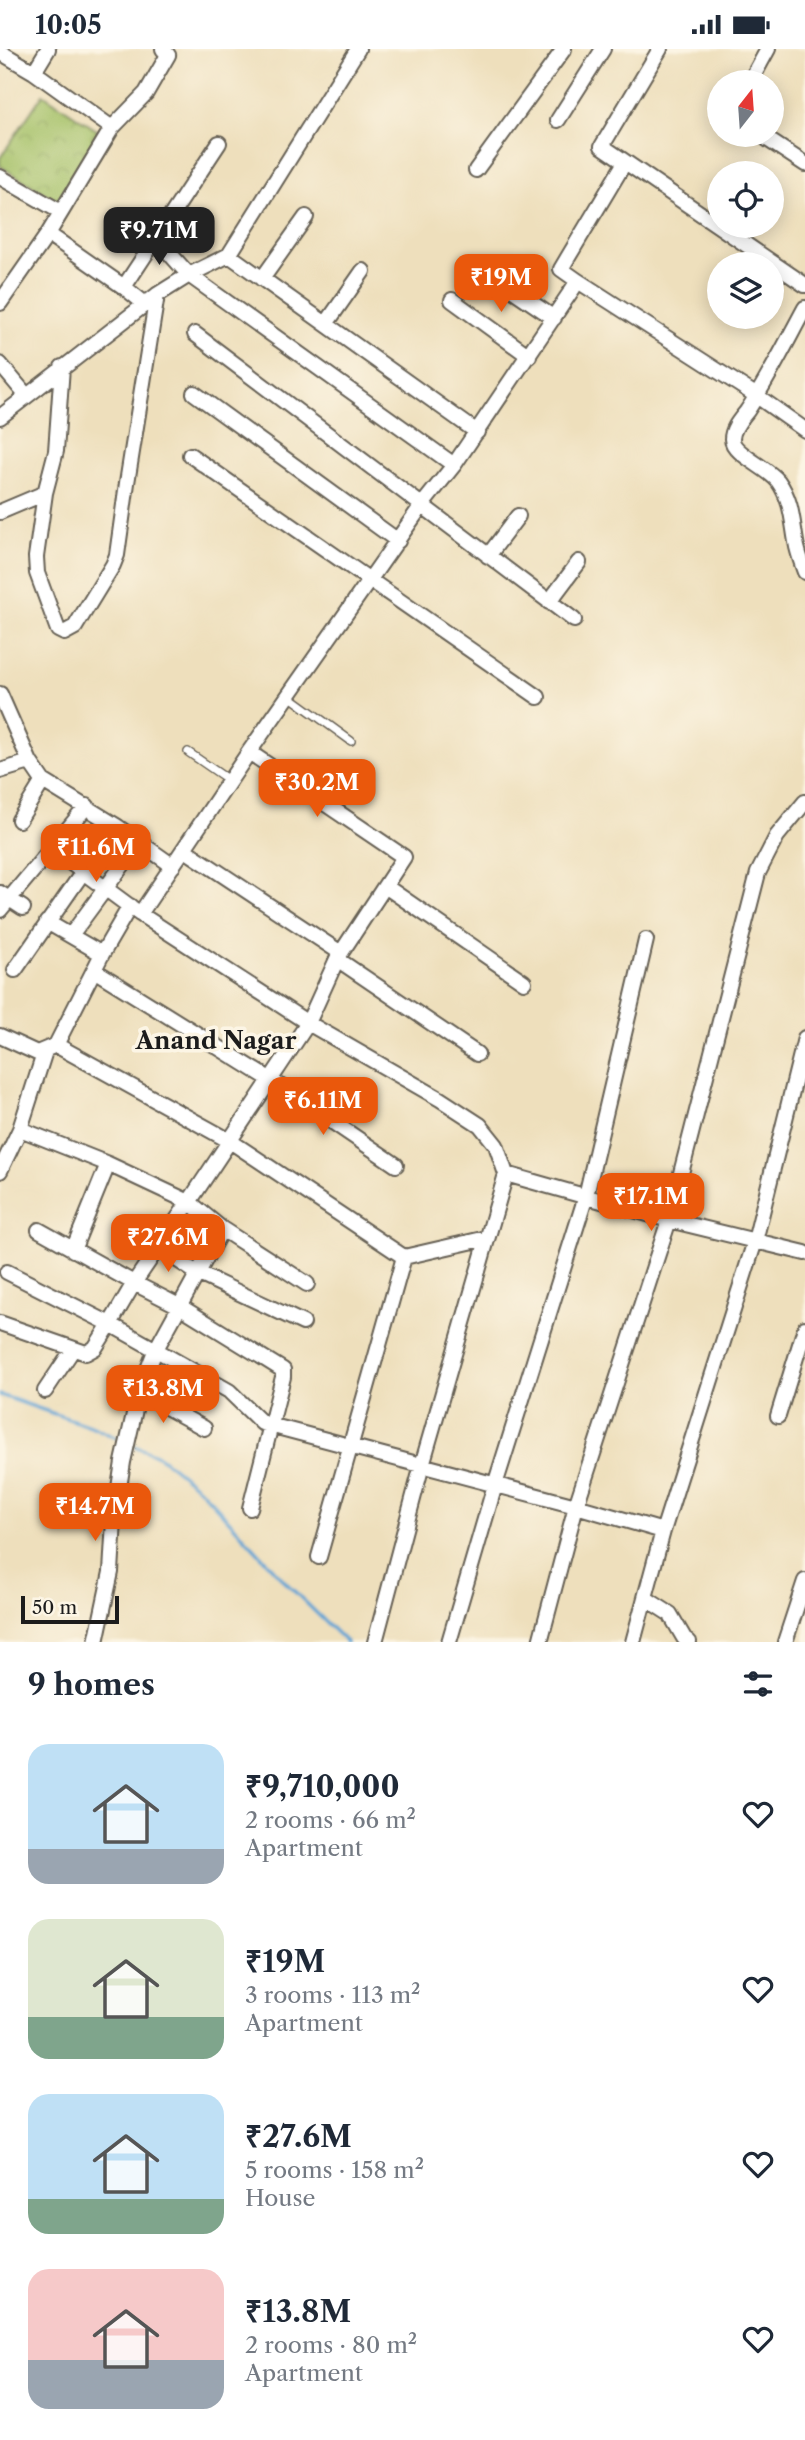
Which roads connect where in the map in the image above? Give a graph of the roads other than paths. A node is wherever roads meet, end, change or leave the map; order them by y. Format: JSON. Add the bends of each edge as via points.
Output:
{"nodes":[{"id":1,"x":48,"y":49,"type":"edge"},
{"id":2,"x":358,"y":49,"type":"edge"},
{"id":3,"x":564,"y":49,"type":"edge"},
{"id":4,"x":603,"y":49,"type":"edge"},
{"id":5,"x":660,"y":49,"type":"edge"},
{"id":6,"x":768,"y":49,"type":"edge"},
{"id":7,"x":168,"y":51,"type":"edge"},
{"id":8,"x":0,"y":52,"type":"edge"},
{"id":9,"x":757,"y":70,"type":"edge"},
{"id":10,"x":34,"y":72,"type":"junction"},
{"id":11,"x":558,"y":120,"type":"dead end"},
{"id":12,"x":112,"y":128,"type":"junction"},
{"id":13,"x":219,"y":143,"type":"dead end"},
{"id":14,"x":781,"y":147,"type":"edge"},
{"id":15,"x":804,"y":161,"type":"edge"},
{"id":16,"x":625,"y":162,"type":"junction"},
{"id":17,"x":477,"y":170,"type":"dead end"},
{"id":18,"x":0,"y":177,"type":"edge"},
{"id":19,"x":61,"y":212,"type":"junction"},
{"id":20,"x":306,"y":217,"type":"dead end"},
{"id":21,"x":48,"y":234,"type":"junction"},
{"id":22,"x":155,"y":237,"type":"junction"},
{"id":23,"x":229,"y":255,"type":"junction"},
{"id":24,"x":363,"y":271,"type":"dead end"},
{"id":25,"x":189,"y":275,"type":"junction"},
{"id":26,"x":262,"y":279,"type":"junction"},
{"id":27,"x":578,"y":281,"type":"junction"},
{"id":28,"x":805,"y":285,"type":"edge"},
{"id":29,"x":508,"y":286,"type":"dead end"},
{"id":30,"x":124,"y":287,"type":"junction"},
{"id":31,"x":157,"y":295,"type":"junction"},
{"id":32,"x":452,"y":300,"type":"dead end"},
{"id":33,"x":0,"y":303,"type":"edge"},
{"id":34,"x":145,"y":304,"type":"junction"},
{"id":35,"x":805,"y":309,"type":"edge"},
{"id":36,"x":554,"y":319,"type":"junction"},
{"id":37,"x":326,"y":324,"type":"junction"},
{"id":38,"x":195,"y":334,"type":"dead end"},
{"id":39,"x":529,"y":356,"type":"junction"},
{"id":40,"x":0,"y":364,"type":"edge"},
{"id":41,"x":62,"y":367,"type":"junction"},
{"id":42,"x":194,"y":393,"type":"dead end"},
{"id":43,"x":26,"y":395,"type":"junction"},
{"id":44,"x":757,"y":396,"type":"junction"},
{"id":45,"x":0,"y":417,"type":"edge"},
{"id":46,"x":805,"y":430,"type":"edge"},
{"id":47,"x":477,"y":432,"type":"junction"},
{"id":48,"x":190,"y":455,"type":"dead end"},
{"id":49,"x":453,"y":465,"type":"junction"},
{"id":50,"x":45,"y":493,"type":"junction"},
{"id":51,"x":422,"y":505,"type":"junction"},
{"id":52,"x":0,"y":512,"type":"edge"},
{"id":53,"x":518,"y":516,"type":"dead end"},
{"id":54,"x":398,"y":541,"type":"junction"},
{"id":55,"x":488,"y":556,"type":"junction"},
{"id":56,"x":579,"y":562,"type":"dead end"},
{"id":57,"x":805,"y":572,"type":"edge"},
{"id":58,"x":371,"y":579,"type":"junction"},
{"id":59,"x":549,"y":602,"type":"junction"},
{"id":60,"x":574,"y":620,"type":"dead end"},
{"id":61,"x":0,"y":694,"type":"edge"},
{"id":62,"x":289,"y":696,"type":"junction"},
{"id":63,"x":538,"y":697,"type":"dead end"},
{"id":64,"x":351,"y":741,"type":"dead end"},
{"id":65,"x":188,"y":752,"type":"dead end"},
{"id":66,"x":249,"y":752,"type":"junction"},
{"id":67,"x":30,"y":762,"type":"junction"},
{"id":68,"x":0,"y":771,"type":"edge"},
{"id":69,"x":43,"y":781,"type":"junction"},
{"id":70,"x":230,"y":781,"type":"junction"},
{"id":71,"x":805,"y":802,"type":"edge"},
{"id":72,"x":87,"y":806,"type":"junction"},
{"id":73,"x":19,"y":820,"type":"dead end"},
{"id":74,"x":118,"y":827,"type":"junction"},
{"id":75,"x":139,"y":842,"type":"junction"},
{"id":76,"x":52,"y":849,"type":"junction"},
{"id":77,"x":185,"y":850,"type":"junction"},
{"id":78,"x":173,"y":866,"type":"junction"},
{"id":79,"x":83,"y":872,"type":"junction"},
{"id":80,"x":385,"y":886,"type":"junction"},
{"id":81,"x":105,"y":888,"type":"junction"},
{"id":82,"x":5,"y":895,"type":"edge"},
{"id":83,"x":23,"y":908,"type":"dead end"},
{"id":84,"x":0,"y":910,"type":"edge"},
{"id":85,"x":135,"y":910,"type":"junction"},
{"id":86,"x":47,"y":922,"type":"junction"},
{"id":87,"x":71,"y":935,"type":"junction"},
{"id":88,"x":646,"y":940,"type":"dead end"},
{"id":89,"x":102,"y":954,"type":"junction"},
{"id":90,"x":339,"y":956,"type":"junction"},
{"id":91,"x":15,"y":970,"type":"dead end"},
{"id":92,"x":94,"y":970,"type":"junction"},
{"id":93,"x":524,"y":982,"type":"dead end"},
{"id":94,"x":307,"y":1023,"type":"junction"},
{"id":95,"x":0,"y":1036,"type":"edge"},
{"id":96,"x":805,"y":1038,"type":"edge"},
{"id":97,"x":50,"y":1048,"type":"junction"},
{"id":98,"x":477,"y":1054,"type":"dead end"},
{"id":99,"x":271,"y":1080,"type":"junction"},
{"id":100,"x":20,"y":1129,"type":"junction"},
{"id":101,"x":230,"y":1141,"type":"junction"},
{"id":102,"x":108,"y":1164,"type":"junction"},
{"id":103,"x":396,"y":1165,"type":"dead end"},
{"id":104,"x":0,"y":1171,"type":"edge"},
{"id":105,"x":506,"y":1174,"type":"junction"},
{"id":106,"x":586,"y":1196,"type":"junction"},
{"id":107,"x":189,"y":1202,"type":"junction"},
{"id":108,"x":670,"y":1220,"type":"junction"},
{"id":109,"x":222,"y":1229,"type":"junction"},
{"id":110,"x":38,"y":1230,"type":"dead end"},
{"id":111,"x":487,"y":1238,"type":"junction"},
{"id":112,"x":755,"y":1241,"type":"junction"},
{"id":113,"x":158,"y":1247,"type":"junction"},
{"id":114,"x":73,"y":1250,"type":"junction"},
{"id":115,"x":805,"y":1253,"type":"edge"},
{"id":116,"x":404,"y":1257,"type":"junction"},
{"id":117,"x":7,"y":1272,"type":"dead end"},
{"id":118,"x":197,"y":1273,"type":"junction"},
{"id":119,"x":134,"y":1283,"type":"junction"},
{"id":120,"x":307,"y":1284,"type":"dead end"},
{"id":121,"x":181,"y":1307,"type":"junction"},
{"id":122,"x":303,"y":1322,"type":"dead end"},
{"id":123,"x":0,"y":1323,"type":"edge"},
{"id":124,"x":110,"y":1324,"type":"junction"},
{"id":125,"x":805,"y":1328,"type":"edge"},
{"id":126,"x":73,"y":1349,"type":"junction"},
{"id":127,"x":155,"y":1351,"type":"junction"},
{"id":128,"x":46,"y":1391,"type":"dead end"},
{"id":129,"x":139,"y":1392,"type":"junction"},
{"id":130,"x":778,"y":1416,"type":"dead end"},
{"id":131,"x":270,"y":1426,"type":"junction"},
{"id":132,"x":204,"y":1427,"type":"dead end"},
{"id":133,"x":349,"y":1446,"type":"junction"},
{"id":134,"x":422,"y":1465,"type":"junction"},
{"id":135,"x":495,"y":1485,"type":"junction"},
{"id":136,"x":576,"y":1506,"type":"junction"},
{"id":137,"x":250,"y":1508,"type":"dead end"},
{"id":138,"x":663,"y":1531,"type":"junction"},
{"id":139,"x":318,"y":1557,"type":"dead end"},
{"id":140,"x":804,"y":1588,"type":"edge"},
{"id":141,"x":645,"y":1598,"type":"junction"},
{"id":142,"x":96,"y":1642,"type":"edge"},
{"id":143,"x":375,"y":1642,"type":"edge"},
{"id":144,"x":449,"y":1642,"type":"edge"},
{"id":145,"x":540,"y":1642,"type":"edge"},
{"id":146,"x":633,"y":1642,"type":"edge"},
{"id":147,"x":689,"y":1642,"type":"edge"},
{"id":148,"x":785,"y":1642,"type":"edge"}],
"edges":[{"from":1,"to":10,"type":"street"},
{"from":2,"to":23,"type":"street"},
{"from":3,"to":17,"type":"street"},
{"from":4,"to":11,"type":"street"},
{"from":5,"to":16,"type":"street","via":[[603,146]]},
{"from":6,"to":9,"type":"street"},
{"from":7,"to":12,"type":"street","via":[[146,93]]},
{"from":8,"to":10,"type":"street"},
{"from":10,"to":12,"type":"street"},
{"from":12,"to":19,"type":"street"},
{"from":13,"to":22,"type":"street"},
{"from":14,"to":15,"type":"street"},
{"from":16,"to":27,"type":"street","via":[[561,269]]},
{"from":16,"to":28,"type":"street"},
{"from":18,"to":19,"type":"street"},
{"from":19,"to":21,"type":"street"},
{"from":20,"to":26,"type":"street"},
{"from":21,"to":30,"type":"street"},
{"from":21,"to":33,"type":"street"},
{"from":22,"to":25,"type":"street"},
{"from":22,"to":30,"type":"street"},
{"from":23,"to":25,"type":"street"},
{"from":23,"to":26,"type":"street"},
{"from":24,"to":37,"type":"street"},
{"from":25,"to":31,"type":"street"},
{"from":25,"to":49,"type":"street"},
{"from":26,"to":37,"type":"street"},
{"from":27,"to":36,"type":"street"},
{"from":27,"to":44,"type":"street"},
{"from":29,"to":36,"type":"street"},
{"from":30,"to":34,"type":"street"},
{"from":31,"to":34,"type":"street"},
{"from":31,"to":50,"type":"street","via":[[117,555],[68,632],[58,630],[37,573]]},
{"from":32,"to":39,"type":"street"},
{"from":34,"to":41,"type":"street"},
{"from":35,"to":44,"type":"street"},
{"from":36,"to":39,"type":"street"},
{"from":37,"to":47,"type":"street"},
{"from":38,"to":51,"type":"street"},
{"from":39,"to":47,"type":"street"},
{"from":40,"to":43,"type":"street"},
{"from":41,"to":43,"type":"street"},
{"from":41,"to":50,"type":"street","via":[[56,451]]},
{"from":42,"to":54,"type":"street"},
{"from":43,"to":45,"type":"street"},
{"from":44,"to":46,"type":"street"},
{"from":44,"to":57,"type":"street","via":[[733,431],[733,444],[768,470],[786,495]]},
{"from":47,"to":49,"type":"street"},
{"from":48,"to":58,"type":"street"},
{"from":49,"to":51,"type":"street"},
{"from":50,"to":52,"type":"street"},
{"from":51,"to":54,"type":"street"},
{"from":51,"to":55,"type":"street"},
{"from":53,"to":55,"type":"street"},
{"from":54,"to":58,"type":"street"},
{"from":55,"to":59,"type":"street"},
{"from":56,"to":59,"type":"street"},
{"from":58,"to":62,"type":"street"},
{"from":58,"to":63,"type":"street"},
{"from":59,"to":60,"type":"street"},
{"from":61,"to":67,"type":"street"},
{"from":62,"to":64,"type":"lane"},
{"from":62,"to":66,"type":"street"},
{"from":65,"to":70,"type":"lane"},
{"from":66,"to":70,"type":"street"},
{"from":66,"to":80,"type":"street","via":[[404,857]]},
{"from":67,"to":68,"type":"street"},
{"from":67,"to":69,"type":"street"},
{"from":69,"to":72,"type":"street"},
{"from":69,"to":73,"type":"street"},
{"from":70,"to":77,"type":"street"},
{"from":71,"to":108,"type":"street","via":[[777,836],[758,873]]},
{"from":72,"to":74,"type":"street"},
{"from":72,"to":76,"type":"street"},
{"from":74,"to":75,"type":"street"},
{"from":74,"to":79,"type":"street"},
{"from":75,"to":78,"type":"street"},
{"from":75,"to":81,"type":"street"},
{"from":76,"to":79,"type":"street"},
{"from":76,"to":82,"type":"street"},
{"from":77,"to":78,"type":"street"},
{"from":77,"to":90,"type":"street"},
{"from":78,"to":85,"type":"street"},
{"from":79,"to":81,"type":"street"},
{"from":79,"to":86,"type":"street"},
{"from":80,"to":90,"type":"street"},
{"from":80,"to":93,"type":"street"},
{"from":81,"to":85,"type":"street"},
{"from":81,"to":87,"type":"street"},
{"from":82,"to":83,"type":"street"},
{"from":82,"to":84,"type":"street"},
{"from":85,"to":89,"type":"street"},
{"from":85,"to":94,"type":"street"},
{"from":86,"to":87,"type":"street"},
{"from":86,"to":91,"type":"street"},
{"from":87,"to":89,"type":"street"},
{"from":88,"to":106,"type":"street"},
{"from":89,"to":92,"type":"street"},
{"from":90,"to":94,"type":"street"},
{"from":90,"to":98,"type":"street"},
{"from":92,"to":97,"type":"street"},
{"from":92,"to":99,"type":"street"},
{"from":94,"to":99,"type":"street"},
{"from":94,"to":105,"type":"street","via":[[480,1125],[496,1145]]},
{"from":95,"to":97,"type":"street","via":[[37,1053]]},
{"from":96,"to":112,"type":"street"},
{"from":97,"to":100,"type":"street"},
{"from":97,"to":101,"type":"street"},
{"from":99,"to":101,"type":"street"},
{"from":99,"to":103,"type":"street"},
{"from":100,"to":102,"type":"street"},
{"from":100,"to":104,"type":"street"},
{"from":101,"to":107,"type":"street"},
{"from":101,"to":116,"type":"street"},
{"from":102,"to":107,"type":"street"},
{"from":102,"to":114,"type":"street"},
{"from":105,"to":106,"type":"street"},
{"from":105,"to":111,"type":"street"},
{"from":106,"to":108,"type":"street"},
{"from":106,"to":135,"type":"street"},
{"from":107,"to":109,"type":"street"},
{"from":107,"to":113,"type":"street"},
{"from":108,"to":112,"type":"street"},
{"from":108,"to":136,"type":"street"},
{"from":109,"to":118,"type":"street"},
{"from":109,"to":120,"type":"street"},
{"from":110,"to":114,"type":"street"},
{"from":111,"to":116,"type":"street"},
{"from":111,"to":134,"type":"street"},
{"from":112,"to":115,"type":"street"},
{"from":112,"to":138,"type":"street"},
{"from":113,"to":118,"type":"street"},
{"from":113,"to":119,"type":"street"},
{"from":114,"to":119,"type":"street"},
{"from":116,"to":133,"type":"street"},
{"from":117,"to":124,"type":"street"},
{"from":118,"to":121,"type":"street"},
{"from":118,"to":122,"type":"street"},
{"from":119,"to":121,"type":"street"},
{"from":119,"to":124,"type":"street"},
{"from":121,"to":127,"type":"street"},
{"from":121,"to":131,"type":"street","via":[[283,1370]]},
{"from":123,"to":126,"type":"street"},
{"from":124,"to":126,"type":"street","via":[[90,1352]]},
{"from":124,"to":127,"type":"street"},
{"from":125,"to":130,"type":"street"},
{"from":126,"to":128,"type":"street"},
{"from":127,"to":129,"type":"street"},
{"from":127,"to":131,"type":"street","via":[[229,1391],[254,1417]]},
{"from":129,"to":132,"type":"street"},
{"from":129,"to":142,"type":"street","via":[[125,1451],[111,1572]]},
{"from":131,"to":133,"type":"street"},
{"from":131,"to":137,"type":"street"},
{"from":133,"to":134,"type":"street"},
{"from":133,"to":139,"type":"street"},
{"from":134,"to":135,"type":"street"},
{"from":134,"to":143,"type":"street"},
{"from":135,"to":136,"type":"street"},
{"from":135,"to":144,"type":"street"},
{"from":136,"to":138,"type":"street"},
{"from":136,"to":145,"type":"street"},
{"from":138,"to":141,"type":"street"},
{"from":140,"to":148,"type":"street"},
{"from":141,"to":146,"type":"street"},
{"from":141,"to":147,"type":"street","via":[[670,1614]]}]}
